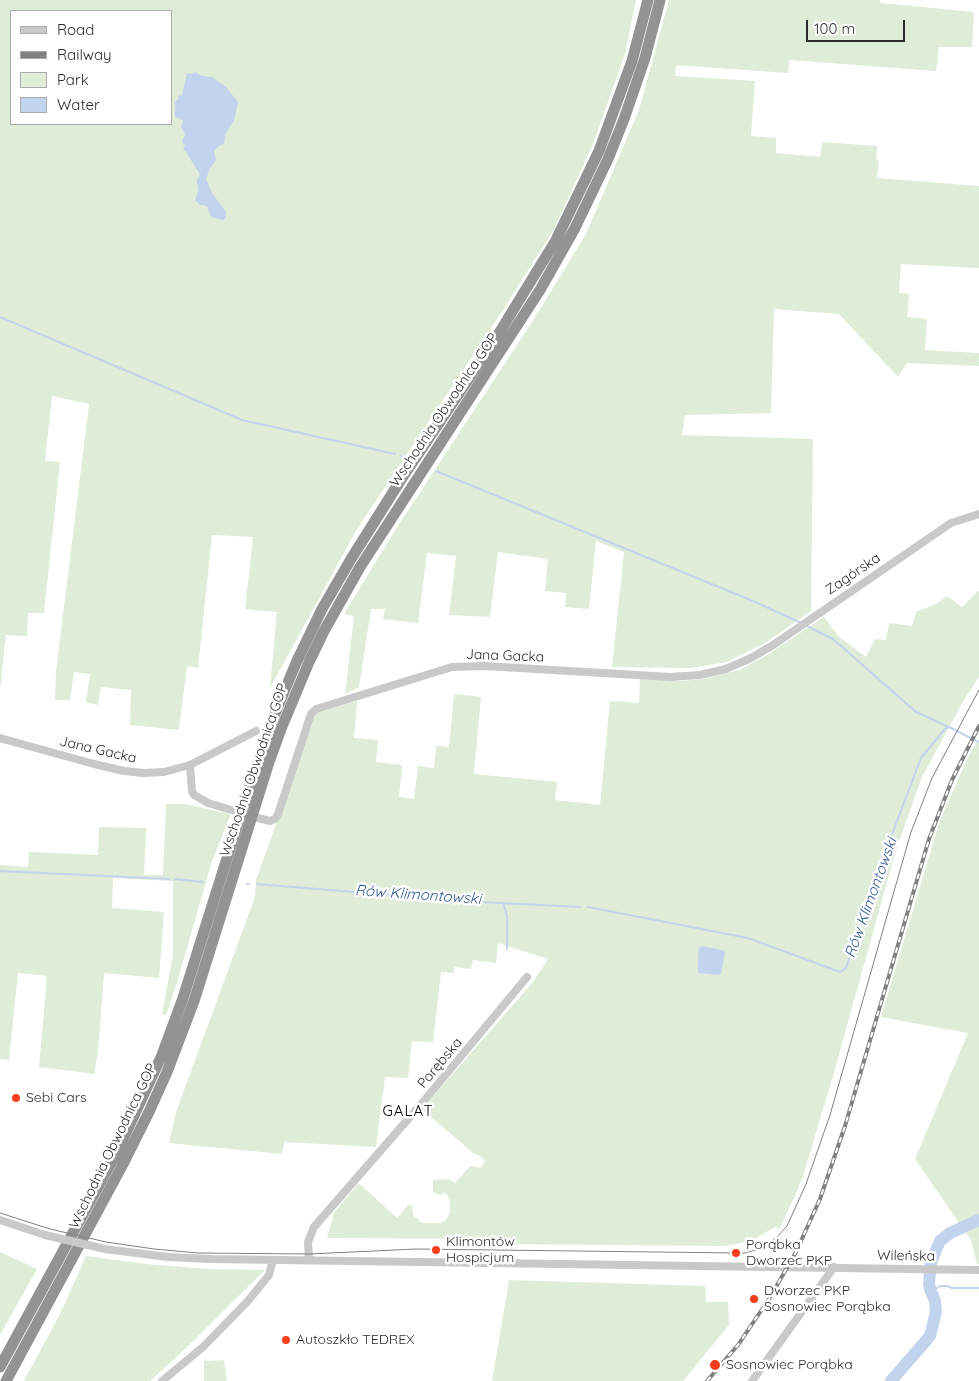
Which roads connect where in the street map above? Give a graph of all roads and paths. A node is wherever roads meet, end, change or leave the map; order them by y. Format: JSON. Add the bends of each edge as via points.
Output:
{"nodes":[{"id":1,"x":648,"y":0,"type":"edge"},
{"id":2,"x":660,"y":0,"type":"edge"},
{"id":3,"x":979,"y":514,"type":"edge"},
{"id":4,"x":744,"y":662,"type":"joint"},
{"id":5,"x":256,"y":731,"type":"dead end"},
{"id":6,"x":0,"y":738,"type":"edge"},
{"id":7,"x":190,"y":765,"type":"junction"},
{"id":8,"x":235,"y":811,"type":"dead end"},
{"id":9,"x":258,"y":818,"type":"dead end"},
{"id":10,"x":527,"y":978,"type":"dead end"},
{"id":11,"x":0,"y":1220,"type":"edge"},
{"id":12,"x":273,"y":1260,"type":"junction"},
{"id":13,"x":309,"y":1260,"type":"junction"},
{"id":14,"x":834,"y":1267,"type":"junction"},
{"id":15,"x":979,"y":1270,"type":"edge"},
{"id":16,"x":0,"y":1367,"type":"edge"},
{"id":17,"x":6,"y":1381,"type":"edge"},
{"id":18,"x":162,"y":1381,"type":"edge"},
{"id":19,"x":752,"y":1381,"type":"edge"}],
"edges":[{"from":1,"to":16,"type":"highway","name":"Wschodnia Obwodnica GOP","via":[[632,61],[599,151],[556,240],[493,343],[351,559],[296,662],[266,738],[162,1055],[119,1148]]},
{"from":2,"to":17,"type":"highway","name":"Wschodnia Obwodnica GOP","via":[[645,58],[624,118],[575,228],[519,324],[372,546],[324,631],[278,737],[194,1000],[167,1072],[122,1166]]},
{"from":3,"to":4,"type":"street","name":"Zagórska","via":[[951,523]]},
{"from":4,"to":9,"type":"street","name":"Jana Gacka","via":[[700,675],[670,677],[452,667],[323,706],[311,714],[278,814],[270,821]]},
{"from":5,"to":7,"type":"street","name":"Jana Gacka"},
{"from":6,"to":7,"type":"street","name":"Jana Gacka","via":[[143,774]]},
{"from":7,"to":8,"type":"street","via":[[194,794],[208,803]]},
{"from":10,"to":13,"type":"street","name":"Porębska","via":[[314,1227],[308,1242]]},
{"from":11,"to":12,"type":"street","name":"Wileńska","bridge":true,"via":[[105,1249],[168,1257]]},
{"from":12,"to":13,"type":"street","name":"Wileńska"},
{"from":12,"to":18,"type":"street","via":[[269,1276],[247,1302],[203,1347]]},
{"from":13,"to":14,"type":"street","name":"Wileńska"},
{"from":14,"to":15,"type":"street","name":"Wileńska"},
{"from":14,"to":19,"type":"street"}]}
